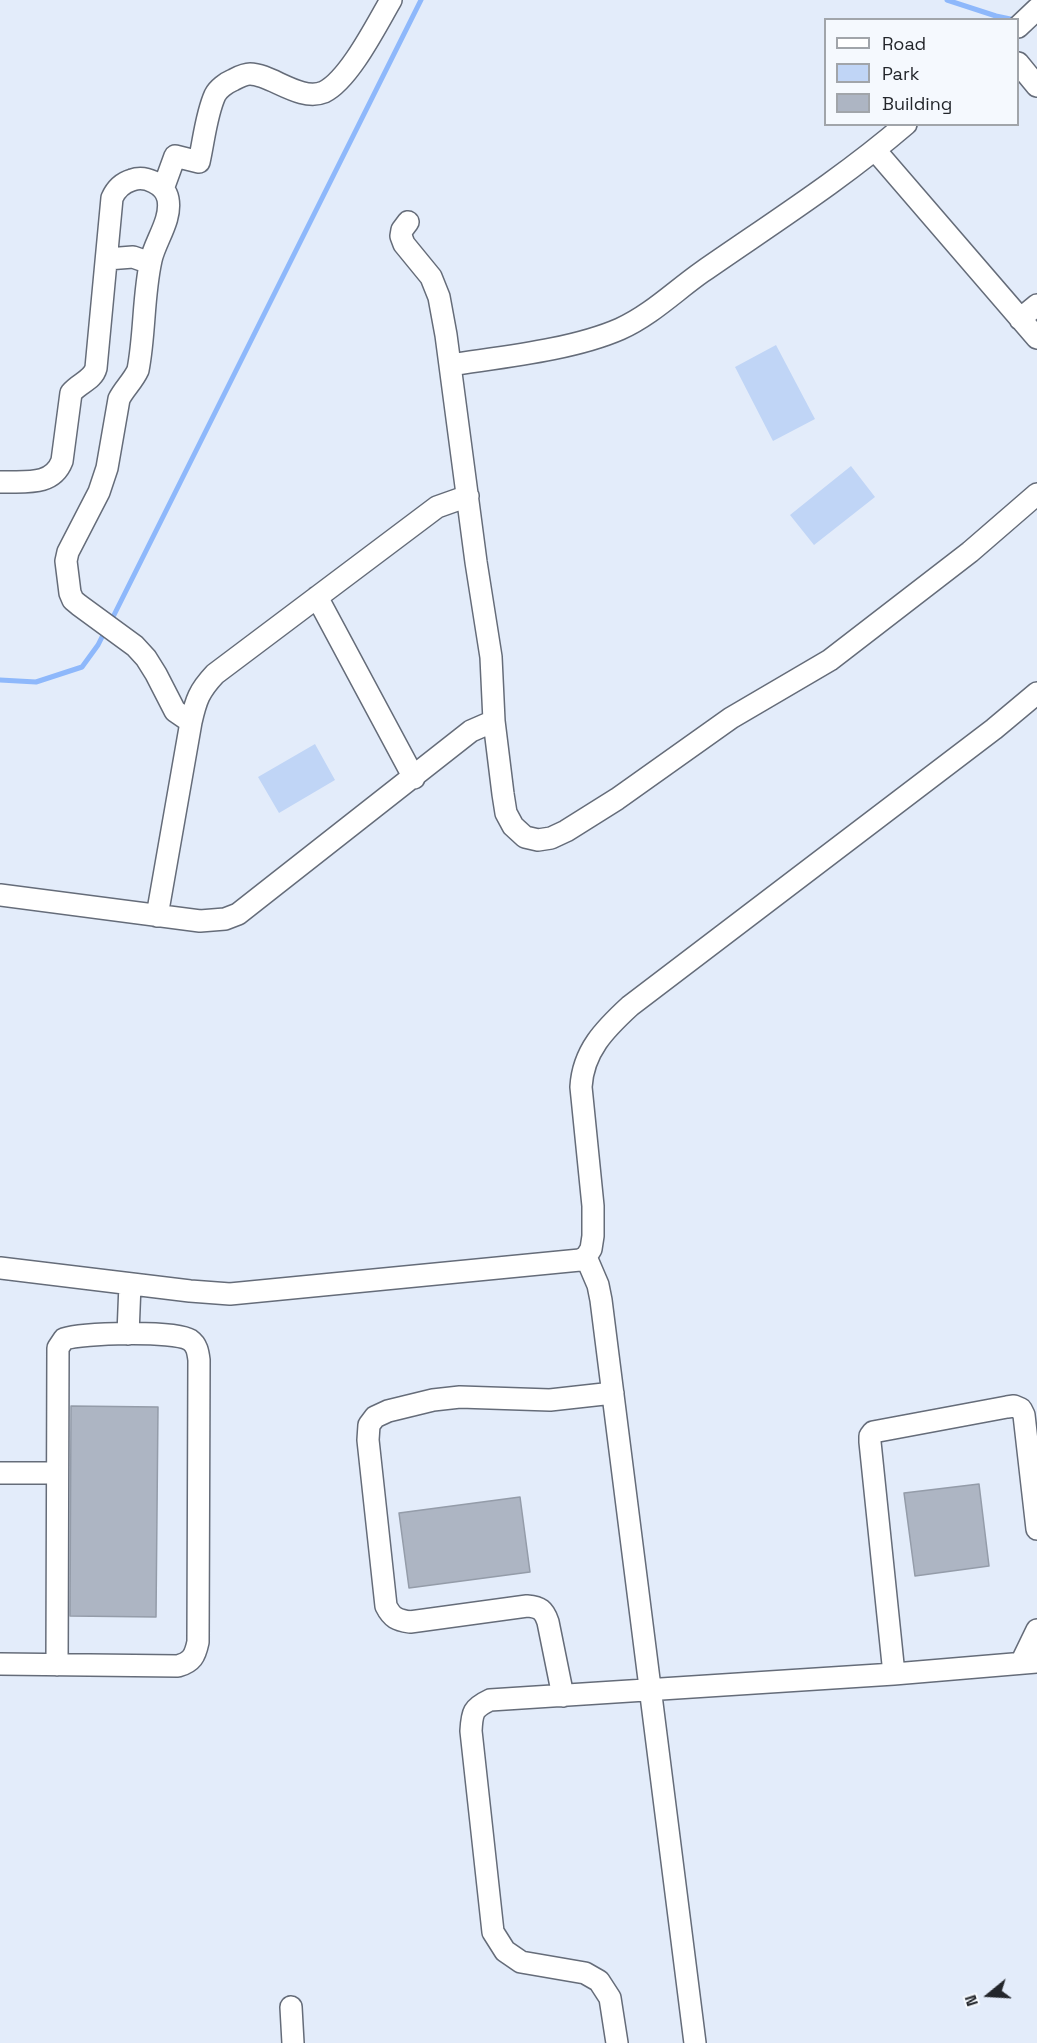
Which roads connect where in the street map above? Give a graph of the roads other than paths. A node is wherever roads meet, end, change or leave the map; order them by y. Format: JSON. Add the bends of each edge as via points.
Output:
{"nodes":[{"id":1,"x":391,"y":0,"type":"edge"},
{"id":2,"x":1036,"y":11,"type":"edge"},
{"id":3,"x":1019,"y":25,"type":"edge"},
{"id":4,"x":1019,"y":65,"type":"edge"},
{"id":5,"x":1037,"y":86,"type":"edge"},
{"id":6,"x":904,"y":126,"type":"edge"},
{"id":7,"x":875,"y":150,"type":"junction"},
{"id":8,"x":164,"y":189,"type":"junction"},
{"id":9,"x":408,"y":222,"type":"dead end"},
{"id":10,"x":107,"y":259,"type":"junction"},
{"id":11,"x":150,"y":263,"type":"junction"},
{"id":12,"x":1037,"y":305,"type":"edge"},
{"id":13,"x":1020,"y":319,"type":"junction"},
{"id":14,"x":1037,"y":338,"type":"edge"},
{"id":15,"x":451,"y":365,"type":"junction"},
{"id":16,"x":94,"y":374,"type":"junction"},
{"id":17,"x":122,"y":393,"type":"junction"},
{"id":18,"x":0,"y":482,"type":"edge"},
{"id":19,"x":1037,"y":494,"type":"edge"},
{"id":20,"x":468,"y":496,"type":"junction"},
{"id":21,"x":317,"y":597,"type":"junction"},
{"id":22,"x":1037,"y":693,"type":"edge"},
{"id":23,"x":494,"y":721,"type":"junction"},
{"id":24,"x":191,"y":722,"type":"junction"},
{"id":25,"x":414,"y":778,"type":"junction"},
{"id":26,"x":0,"y":895,"type":"edge"},
{"id":27,"x":157,"y":916,"type":"junction"},
{"id":28,"x":586,"y":1257,"type":"junction"},
{"id":29,"x":0,"y":1268,"type":"edge"},
{"id":30,"x":130,"y":1284,"type":"junction"},
{"id":31,"x":128,"y":1334,"type":"junction"},
{"id":32,"x":613,"y":1393,"type":"junction"},
{"id":33,"x":0,"y":1473,"type":"edge"},
{"id":34,"x":57,"y":1473,"type":"junction"},
{"id":35,"x":1037,"y":1529,"type":"edge"},
{"id":36,"x":1037,"y":1630,"type":"edge"},
{"id":37,"x":1029,"y":1663,"type":"edge"},
{"id":38,"x":0,"y":1664,"type":"edge"},
{"id":39,"x":57,"y":1665,"type":"junction"},
{"id":40,"x":894,"y":1674,"type":"junction"},
{"id":41,"x":651,"y":1690,"type":"junction"},
{"id":42,"x":563,"y":1696,"type":"junction"},
{"id":43,"x":291,"y":2007,"type":"dead end"},
{"id":44,"x":293,"y":2043,"type":"edge"},
{"id":45,"x":617,"y":2043,"type":"edge"},
{"id":46,"x":695,"y":2043,"type":"edge"}],
"edges":[{"from":1,"to":8,"type":"lane","via":[[361,51],[335,84],[323,92],[311,94],[290,89],[248,74],[216,92],[199,162],[176,156]]},
{"from":2,"to":3,"type":"lane"},
{"from":4,"to":5,"type":"lane"},
{"from":6,"to":7,"type":"lane"},
{"from":7,"to":13,"type":"lane"},
{"from":7,"to":15,"type":"lane","via":[[641,318],[592,339]]},
{"from":8,"to":10,"type":"lane","via":[[136,178],[115,191]]},
{"from":8,"to":11,"type":"lane","via":[[168,196],[167,215]]},
{"from":9,"to":15,"type":"lane","via":[[401,236],[436,287]]},
{"from":10,"to":11,"type":"lane","via":[[133,257]]},
{"from":10,"to":16,"type":"lane"},
{"from":11,"to":17,"type":"lane","via":[[138,370]]},
{"from":12,"to":13,"type":"lane"},
{"from":13,"to":14,"type":"lane"},
{"from":15,"to":20,"type":"lane"},
{"from":16,"to":17,"type":"lane","via":[[107,390]]},
{"from":16,"to":18,"type":"lane","via":[[71,393],[59,470],[42,480]]},
{"from":17,"to":24,"type":"lane","via":[[107,468],[66,561],[70,593],[73,600],[135,646],[146,658],[174,711]]},
{"from":19,"to":23,"type":"lane","via":[[970,552],[830,660],[731,718],[617,799],[551,838],[525,837],[506,813]]},
{"from":20,"to":21,"type":"lane","via":[[437,507]]},
{"from":20,"to":23,"type":"lane","via":[[491,657]]},
{"from":21,"to":24,"type":"lane","via":[[215,674],[195,702]]},
{"from":21,"to":25,"type":"lane"},
{"from":22,"to":28,"type":"lane","via":[[630,1006],[595,1043],[586,1059],[581,1087],[593,1206],[593,1236]]},
{"from":23,"to":25,"type":"lane","via":[[471,731]]},
{"from":24,"to":27,"type":"lane"},
{"from":25,"to":27,"type":"lane","via":[[238,914],[213,921]]},
{"from":26,"to":27,"type":"lane"},
{"from":28,"to":30,"type":"lane","via":[[571,1262],[230,1293]]},
{"from":28,"to":32,"type":"lane","via":[[598,1285]]},
{"from":29,"to":30,"type":"lane"},
{"from":30,"to":31,"type":"lane"},
{"from":31,"to":34,"type":"lane","via":[[74,1335],[64,1339],[58,1348]]},
{"from":31,"to":39,"type":"lane","via":[[177,1336],[190,1340],[197,1348],[195,1656],[178,1666]]},
{"from":32,"to":41,"type":"lane"},
{"from":32,"to":42,"type":"lane","via":[[550,1400],[433,1400],[387,1411],[369,1425],[390,1615],[410,1622],[539,1607],[548,1622]]},
{"from":33,"to":34,"type":"lane"},
{"from":34,"to":39,"type":"lane"},
{"from":35,"to":40,"type":"lane","via":[[1021,1409],[1007,1407],[873,1432],[870,1443]]},
{"from":36,"to":37,"type":"lane"},
{"from":37,"to":40,"type":"lane"},
{"from":38,"to":39,"type":"lane"},
{"from":40,"to":41,"type":"lane"},
{"from":41,"to":42,"type":"lane"},
{"from":41,"to":46,"type":"lane"},
{"from":42,"to":45,"type":"lane","via":[[490,1700],[477,1706],[472,1715],[494,1932],[505,1951],[521,1962],[585,1973],[600,1981],[610,1998]]},
{"from":43,"to":44,"type":"lane"}]}
